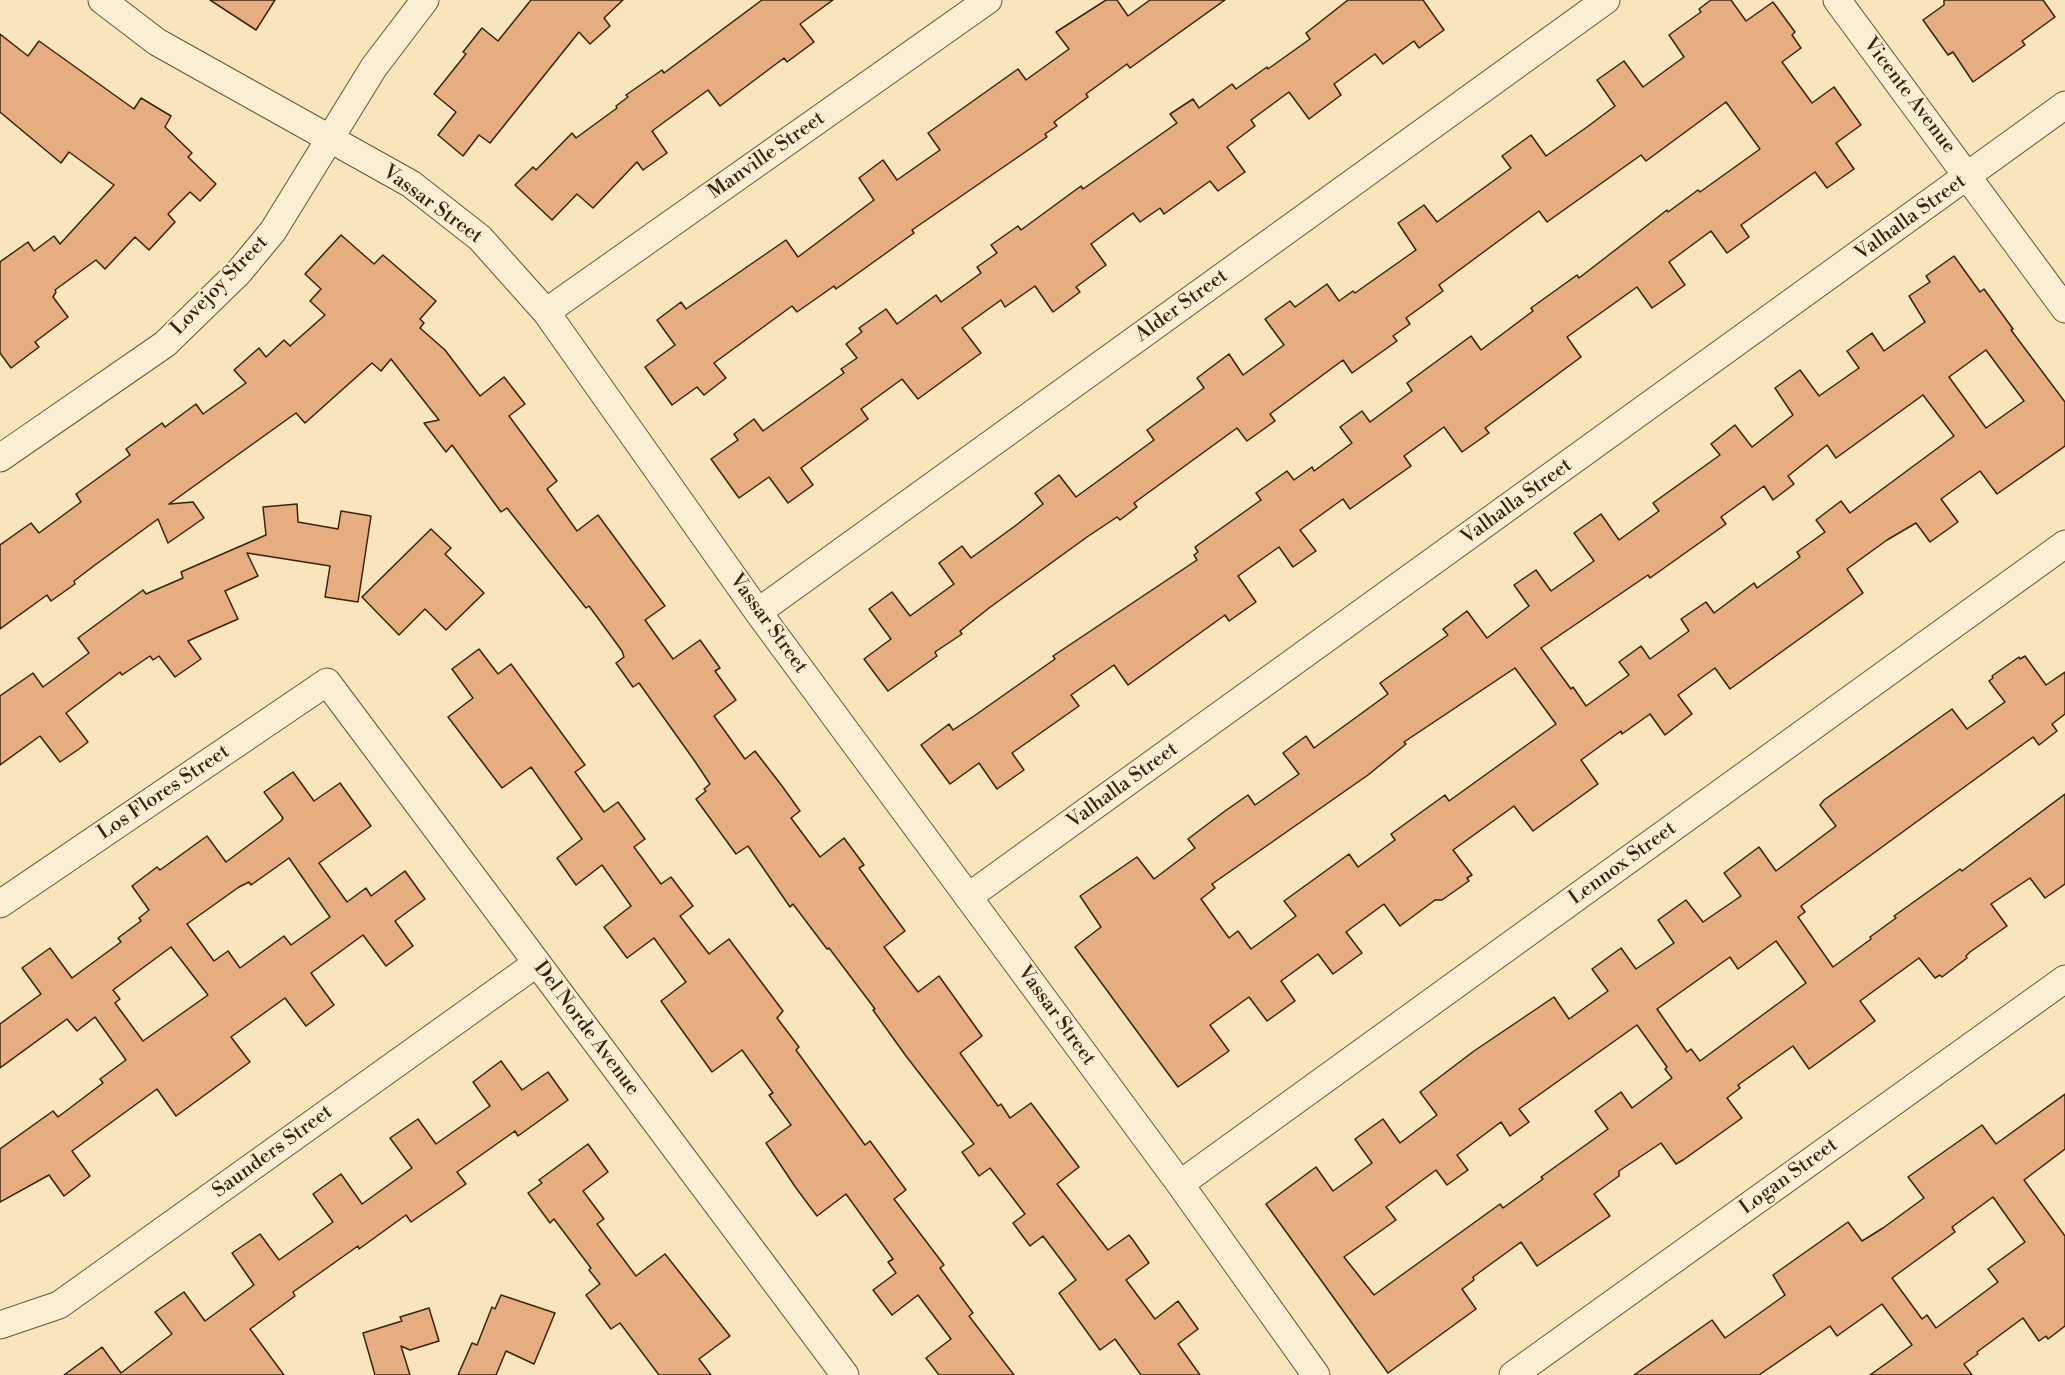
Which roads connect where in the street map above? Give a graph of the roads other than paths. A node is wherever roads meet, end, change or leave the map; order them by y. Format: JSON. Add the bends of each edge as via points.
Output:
{"nodes":[{"id":1,"x":102,"y":0,"type":"edge"},
{"id":2,"x":425,"y":0,"type":"edge"},
{"id":3,"x":988,"y":0,"type":"edge"},
{"id":4,"x":1606,"y":0,"type":"edge"},
{"id":5,"x":1837,"y":0,"type":"edge"},
{"id":6,"x":2065,"y":105,"type":"edge"},
{"id":7,"x":331,"y":138,"type":"junction"},
{"id":8,"x":1969,"y":176,"type":"junction"},
{"id":9,"x":2065,"y":309,"type":"edge"},
{"id":10,"x":546,"y":312,"type":"junction"},
{"id":11,"x":0,"y":458,"type":"edge"},
{"id":12,"x":2065,"y":543,"type":"edge"},
{"id":13,"x":758,"y":612,"type":"junction"},
{"id":14,"x":327,"y":682,"type":"joint"},
{"id":15,"x":968,"y":897,"type":"junction"},
{"id":16,"x":0,"y":904,"type":"edge"},
{"id":17,"x":537,"y":963,"type":"junction"},
{"id":18,"x":2065,"y":979,"type":"edge"},
{"id":19,"x":1180,"y":1184,"type":"junction"},
{"id":20,"x":0,"y":1325,"type":"edge"},
{"id":21,"x":845,"y":1375,"type":"edge"},
{"id":22,"x":1316,"y":1375,"type":"edge"},
{"id":23,"x":1513,"y":1375,"type":"edge"}],
"edges":[{"from":1,"to":7,"type":"street","name":"Vassar Street","via":[[157,42]]},
{"from":2,"to":7,"type":"street","name":"Lovejoy Street","via":[[374,67]]},
{"from":3,"to":10,"type":"street","name":"Manville Street"},
{"from":4,"to":13,"type":"street","name":"Alder Street"},
{"from":5,"to":8,"type":"street","name":"Vicente Avenue"},
{"from":6,"to":8,"type":"street","name":"Valhalla Street"},
{"from":7,"to":10,"type":"street","name":"Vassar Street","via":[[411,184],[480,238]]},
{"from":7,"to":11,"type":"street","name":"Lovejoy Street","via":[[273,231],[204,309],[165,344]]},
{"from":8,"to":9,"type":"street","name":"Vicente Avenue"},
{"from":8,"to":15,"type":"street","name":"Valhalla Street"},
{"from":10,"to":13,"type":"street","name":"Vassar Street"},
{"from":12,"to":19,"type":"street","name":"Lennox Street"},
{"from":13,"to":15,"type":"street","name":"Vassar Street"},
{"from":14,"to":16,"type":"street","name":"Los Flores Street"},
{"from":14,"to":17,"type":"street","name":"Del Norde Avenue"},
{"from":15,"to":19,"type":"street","name":"Vassar Street"},
{"from":17,"to":20,"type":"street","name":"Saunders Street","via":[[59,1305]]},
{"from":17,"to":21,"type":"street","name":"Del Norde Avenue"},
{"from":18,"to":23,"type":"street","name":"Logan Street"},
{"from":19,"to":22,"type":"street","name":"Vassar Street"}]}
